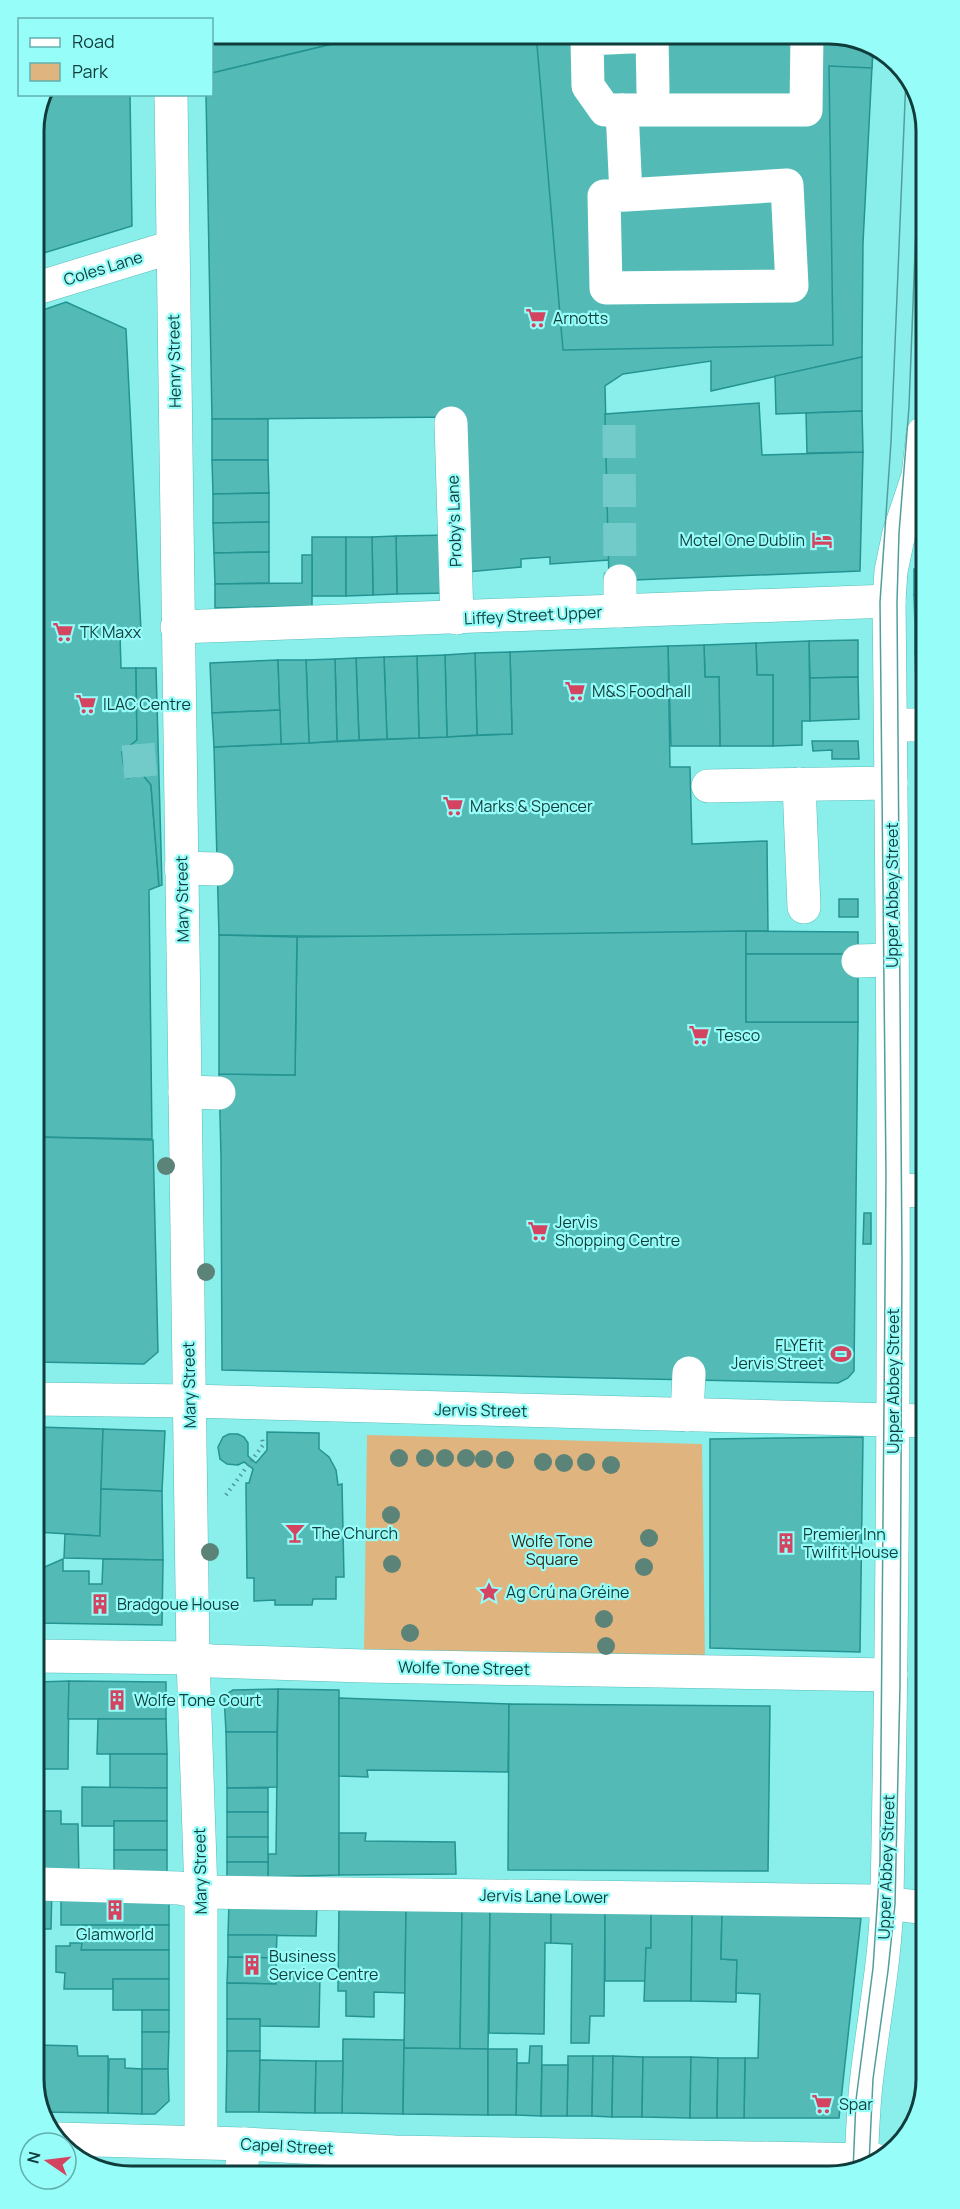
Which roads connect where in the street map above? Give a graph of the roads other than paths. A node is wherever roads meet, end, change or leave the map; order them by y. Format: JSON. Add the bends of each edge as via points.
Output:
{"nodes":[{"id":1,"x":587,"y":44,"type":"edge"},
{"id":2,"x":653,"y":44,"type":"edge"},
{"id":3,"x":668,"y":44,"type":"edge"},
{"id":4,"x":807,"y":44,"type":"edge"},
{"id":5,"x":171,"y":96,"type":"edge"},
{"id":6,"x":622,"y":110,"type":"junction"},
{"id":7,"x":626,"y":195,"type":"junction"},
{"id":8,"x":172,"y":247,"type":"junction"},
{"id":9,"x":44,"y":286,"type":"edge"},
{"id":10,"x":450,"y":423,"type":"dead end"},
{"id":11,"x":916,"y":482,"type":"edge"},
{"id":12,"x":889,"y":602,"type":"junction"},
{"id":13,"x":457,"y":618,"type":"junction"},
{"id":14,"x":177,"y":627,"type":"junction"},
{"id":15,"x":891,"y":725,"type":"junction"},
{"id":16,"x":916,"y":726,"type":"edge"},
{"id":17,"x":891,"y":783,"type":"junction"},
{"id":18,"x":799,"y":784,"type":"junction"},
{"id":19,"x":708,"y":786,"type":"dead end"},
{"id":20,"x":182,"y":868,"type":"junction"},
{"id":21,"x":217,"y":869,"type":"dead end"},
{"id":22,"x":804,"y":908,"type":"dead end"},
{"id":23,"x":892,"y":960,"type":"junction"},
{"id":24,"x":858,"y":961,"type":"dead end"},
{"id":25,"x":185,"y":1092,"type":"junction"},
{"id":26,"x":219,"y":1093,"type":"dead end"},
{"id":27,"x":909,"y":1190,"type":"edge"},
{"id":28,"x":689,"y":1373,"type":"dead end"},
{"id":29,"x":43,"y":1399,"type":"edge"},
{"id":30,"x":189,"y":1401,"type":"junction"},
{"id":31,"x":687,"y":1415,"type":"junction"},
{"id":32,"x":893,"y":1419,"type":"junction"},
{"id":33,"x":916,"y":1420,"type":"edge"},
{"id":34,"x":43,"y":1656,"type":"edge"},
{"id":35,"x":193,"y":1658,"type":"junction"},
{"id":36,"x":891,"y":1676,"type":"junction"},
{"id":37,"x":43,"y":1884,"type":"edge"},
{"id":38,"x":201,"y":1892,"type":"junction"},
{"id":39,"x":887,"y":1903,"type":"junction"},
{"id":40,"x":916,"y":1907,"type":"edge"},
{"id":41,"x":78,"y":2139,"type":"edge"},
{"id":42,"x":201,"y":2142,"type":"junction"},
{"id":43,"x":866,"y":2157,"type":"edge"},
{"id":44,"x":242,"y":2159,"type":"edge"},
{"id":45,"x":850,"y":2163,"type":"edge"}],
"edges":[{"from":1,"to":6,"type":"street","via":[[588,86],[605,110]]},
{"from":2,"to":3,"type":"street","via":[[661,92]]},
{"from":4,"to":6,"type":"street","via":[[806,110]]},
{"from":5,"to":8,"type":"street","name":"Henry Street"},
{"from":6,"to":7,"type":"street"},
{"from":7,"to":7,"type":"street","via":[[787,185],[792,286],[606,288],[604,196]]},
{"from":8,"to":9,"type":"street","name":"Coles Lane"},
{"from":8,"to":14,"type":"street","name":"Henry Street"},
{"from":10,"to":13,"type":"street","name":"Proby's Lane"},
{"from":11,"to":12,"type":"street","name":"Upper Abbey Street","via":[[899,532]]},
{"from":12,"to":13,"type":"street","name":"Liffey Street Upper","via":[[620,596]]},
{"from":12,"to":15,"type":"street","name":"Upper Abbey Street"},
{"from":13,"to":14,"type":"street","name":"Liffey Street Upper"},
{"from":14,"to":20,"type":"street","name":"Mary Street","via":[[169,759]]},
{"from":15,"to":16,"type":"street"},
{"from":15,"to":17,"type":"street","name":"Upper Abbey Street"},
{"from":17,"to":18,"type":"street"},
{"from":17,"to":23,"type":"street","name":"Upper Abbey Street"},
{"from":18,"to":19,"type":"street"},
{"from":18,"to":22,"type":"street"},
{"from":20,"to":21,"type":"street"},
{"from":20,"to":25,"type":"street","name":"Mary Street"},
{"from":23,"to":24,"type":"street"},
{"from":23,"to":27,"type":"street","name":"Upper Abbey Street"},
{"from":25,"to":26,"type":"street"},
{"from":25,"to":30,"type":"street","name":"Mary Street"},
{"from":27,"to":32,"type":"street","name":"Upper Abbey Street"},
{"from":28,"to":31,"type":"street"},
{"from":29,"to":30,"type":"street","name":"Jervis Street"},
{"from":30,"to":31,"type":"street","name":"Jervis Street"},
{"from":30,"to":35,"type":"street","name":"Mary Street"},
{"from":31,"to":32,"type":"street","name":"Jervis Street"},
{"from":32,"to":33,"type":"street","name":"Jervis Street"},
{"from":32,"to":36,"type":"street","name":"Upper Abbey Street"},
{"from":34,"to":35,"type":"street","name":"Wolfe Tone Street"},
{"from":35,"to":36,"type":"street","name":"Wolfe Tone Street","via":[[364,1666]]},
{"from":35,"to":38,"type":"street","name":"Mary Street"},
{"from":36,"to":39,"type":"street","name":"Upper Abbey Street"},
{"from":37,"to":38,"type":"street","name":"Jervis Lane Lower"},
{"from":38,"to":39,"type":"street","name":"Jervis Lane Lower"},
{"from":38,"to":42,"type":"street","name":"Mary Street"},
{"from":39,"to":40,"type":"street","name":"Jervis Lane Lower"},
{"from":39,"to":43,"type":"street","name":"Upper Abbey Street","via":[[866,2077]]},
{"from":41,"to":42,"type":"street","name":"Capel Street"},
{"from":42,"to":44,"type":"street","name":"Capel Street"},
{"from":44,"to":45,"type":"street","name":"Capel Street","via":[[395,2152]]}]}
